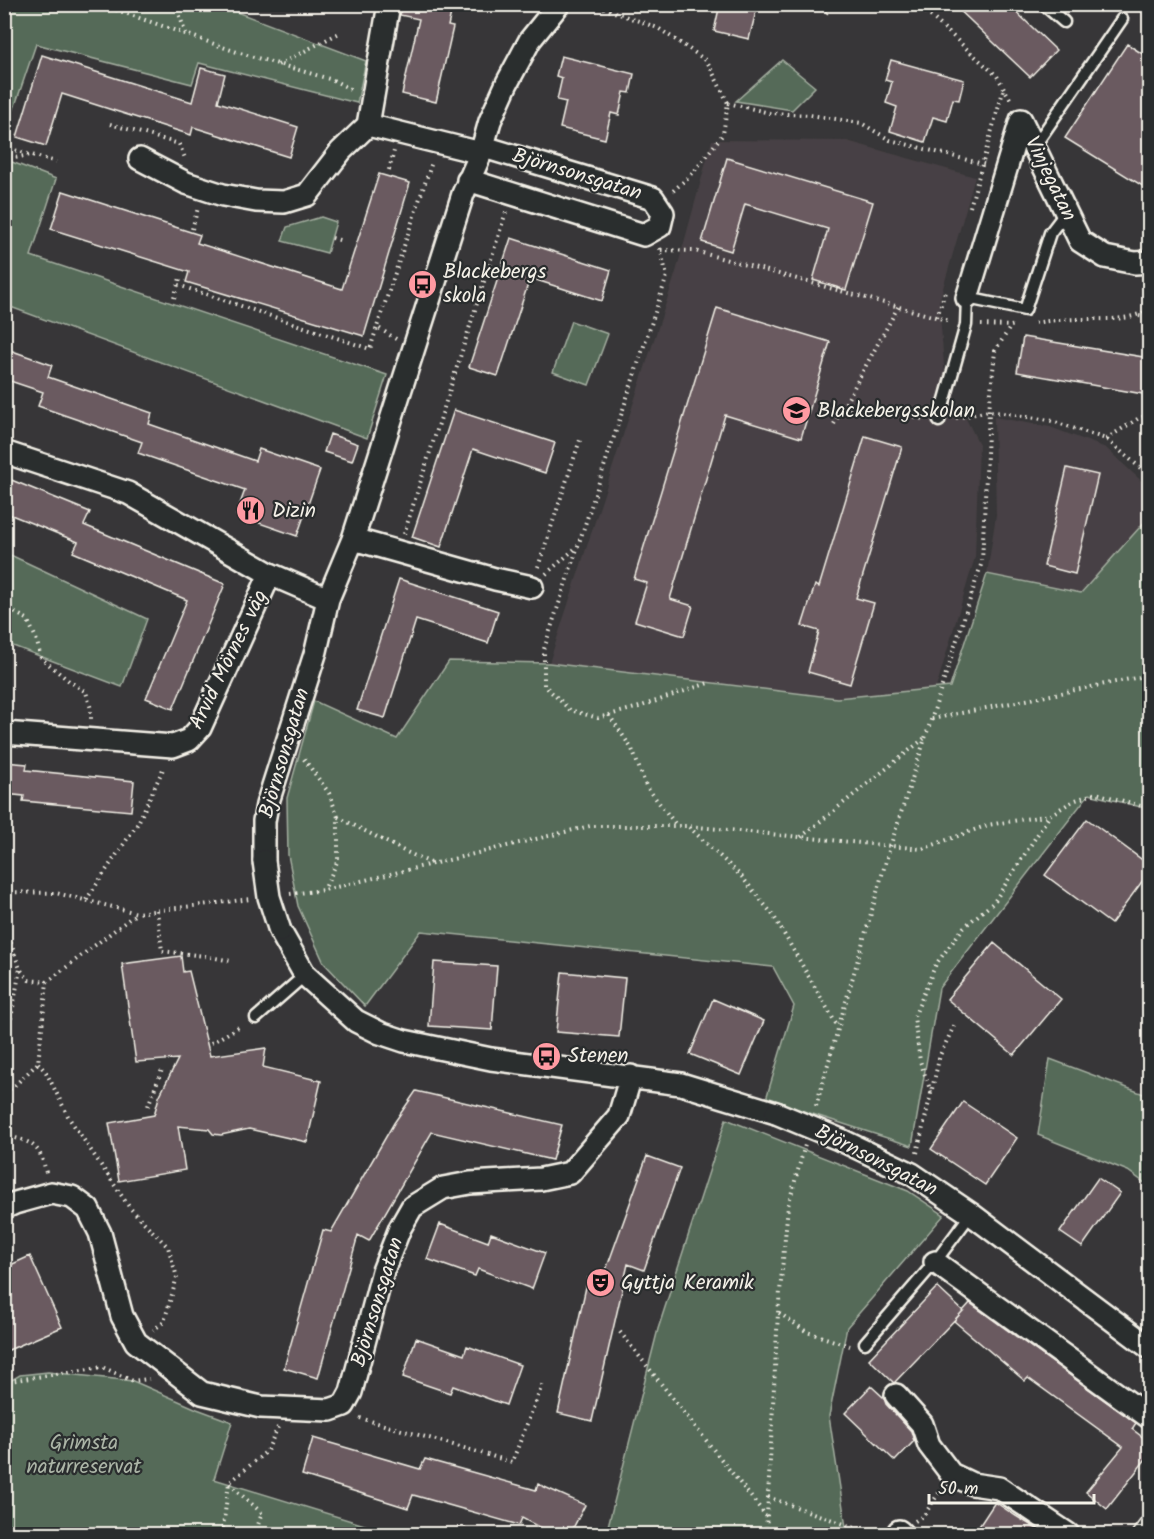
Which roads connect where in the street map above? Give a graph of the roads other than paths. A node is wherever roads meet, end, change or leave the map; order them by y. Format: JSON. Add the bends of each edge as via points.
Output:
{"nodes":[{"id":1,"x":389,"y":4,"type":"edge"},
{"id":2,"x":559,"y":4,"type":"edge"},
{"id":3,"x":1043,"y":4,"type":"edge"},
{"id":4,"x":1122,"y":19,"type":"dead end"},
{"id":5,"x":1064,"y":22,"type":"dead end"},
{"id":6,"x":368,"y":125,"type":"junction"},
{"id":7,"x":1034,"y":147,"type":"junction"},
{"id":8,"x":483,"y":150,"type":"junction"},
{"id":9,"x":140,"y":159,"type":"dead end"},
{"id":10,"x":468,"y":180,"type":"junction"},
{"id":11,"x":1066,"y":212,"type":"junction"},
{"id":12,"x":1149,"y":262,"type":"edge"},
{"id":13,"x":967,"y":298,"type":"junction"},
{"id":14,"x":939,"y":421,"type":"road end"},
{"id":15,"x":4,"y":452,"type":"edge"},
{"id":16,"x":354,"y":539,"type":"junction"},
{"id":17,"x":270,"y":574,"type":"junction"},
{"id":18,"x":532,"y":587,"type":"road end"},
{"id":19,"x":328,"y":599,"type":"junction"},
{"id":20,"x":4,"y":733,"type":"edge"},
{"id":21,"x":305,"y":975,"type":"junction"},
{"id":22,"x":256,"y":1018,"type":"road end"},
{"id":23,"x":631,"y":1076,"type":"junction"},
{"id":24,"x":4,"y":1208,"type":"edge"},
{"id":25,"x":971,"y":1214,"type":"junction"},
{"id":26,"x":935,"y":1262,"type":"junction"},
{"id":27,"x":864,"y":1343,"type":"road end"},
{"id":28,"x":1149,"y":1348,"type":"edge"},
{"id":29,"x":896,"y":1395,"type":"dead end"},
{"id":30,"x":1149,"y":1418,"type":"edge"},
{"id":31,"x":1149,"y":1518,"type":"edge"},
{"id":32,"x":1068,"y":1534,"type":"edge"},
{"id":33,"x":1138,"y":1534,"type":"edge"}],
"edges":[{"from":1,"to":6,"type":"street"},
{"from":2,"to":8,"type":"street","name":"Björnsonsgatan","via":[[530,40],[507,83],[490,121]]},
{"from":3,"to":5,"type":"lane"},
{"from":4,"to":7,"type":"lane"},
{"from":6,"to":8,"type":"street"},
{"from":6,"to":9,"type":"street","via":[[307,195],[284,202],[224,195],[186,183]]},
{"from":7,"to":11,"type":"street","name":"Vinjegatan"},
{"from":7,"to":13,"type":"street","name":"Vinjegatan","via":[[1021,120]]},
{"from":8,"to":10,"type":"street","name":"Björnsonsgatan"},
{"from":8,"to":10,"type":"street","name":"Björnsonsgatan","via":[[653,198],[663,213],[660,226],[644,235]]},
{"from":10,"to":16,"type":"street","name":"Björnsonsgatan"},
{"from":11,"to":12,"type":"street","name":"Vinjegatan","via":[[1080,241],[1106,257]]},
{"from":11,"to":13,"type":"lane","via":[[1050,233],[1025,310]]},
{"from":13,"to":14,"type":"lane","via":[[966,325]]},
{"from":15,"to":17,"type":"street","name":"Arvid Mörnes väg","via":[[128,493]]},
{"from":16,"to":18,"type":"street"},
{"from":16,"to":19,"type":"street","name":"Björnsonsgatan"},
{"from":17,"to":19,"type":"street","name":"Arvid Mörnes väg"},
{"from":17,"to":20,"type":"street","name":"Arvid Mörnes väg","via":[[200,728],[189,740],[173,746]]},
{"from":19,"to":21,"type":"street","name":"Björnsonsgatan","bridge":true,"via":[[264,821],[269,897],[280,931]]},
{"from":21,"to":22,"type":"lane"},
{"from":21,"to":23,"type":"street","name":"Björnsonsgatan","via":[[356,1021],[404,1041],[491,1059]]},
{"from":23,"to":24,"type":"street","name":"Björnsonsgatan","via":[[619,1116],[570,1173],[443,1188],[412,1207],[382,1271],[351,1392],[344,1405],[330,1410],[261,1407],[202,1393],[136,1342],[122,1317],[100,1233],[88,1209],[72,1197],[51,1193]]},
{"from":23,"to":25,"type":"street","name":"Björnsonsgatan","bridge":true,"via":[[681,1084],[776,1113],[912,1174]]},
{"from":25,"to":26,"type":"lane"},
{"from":25,"to":28,"type":"street","name":"Björnsonsgatan"},
{"from":26,"to":27,"type":"lane"},
{"from":26,"to":30,"type":"street"},
{"from":29,"to":32,"type":"street","via":[[922,1424],[929,1445],[951,1474],[972,1484],[999,1488]]},
{"from":31,"to":33,"type":"lane"}]}
